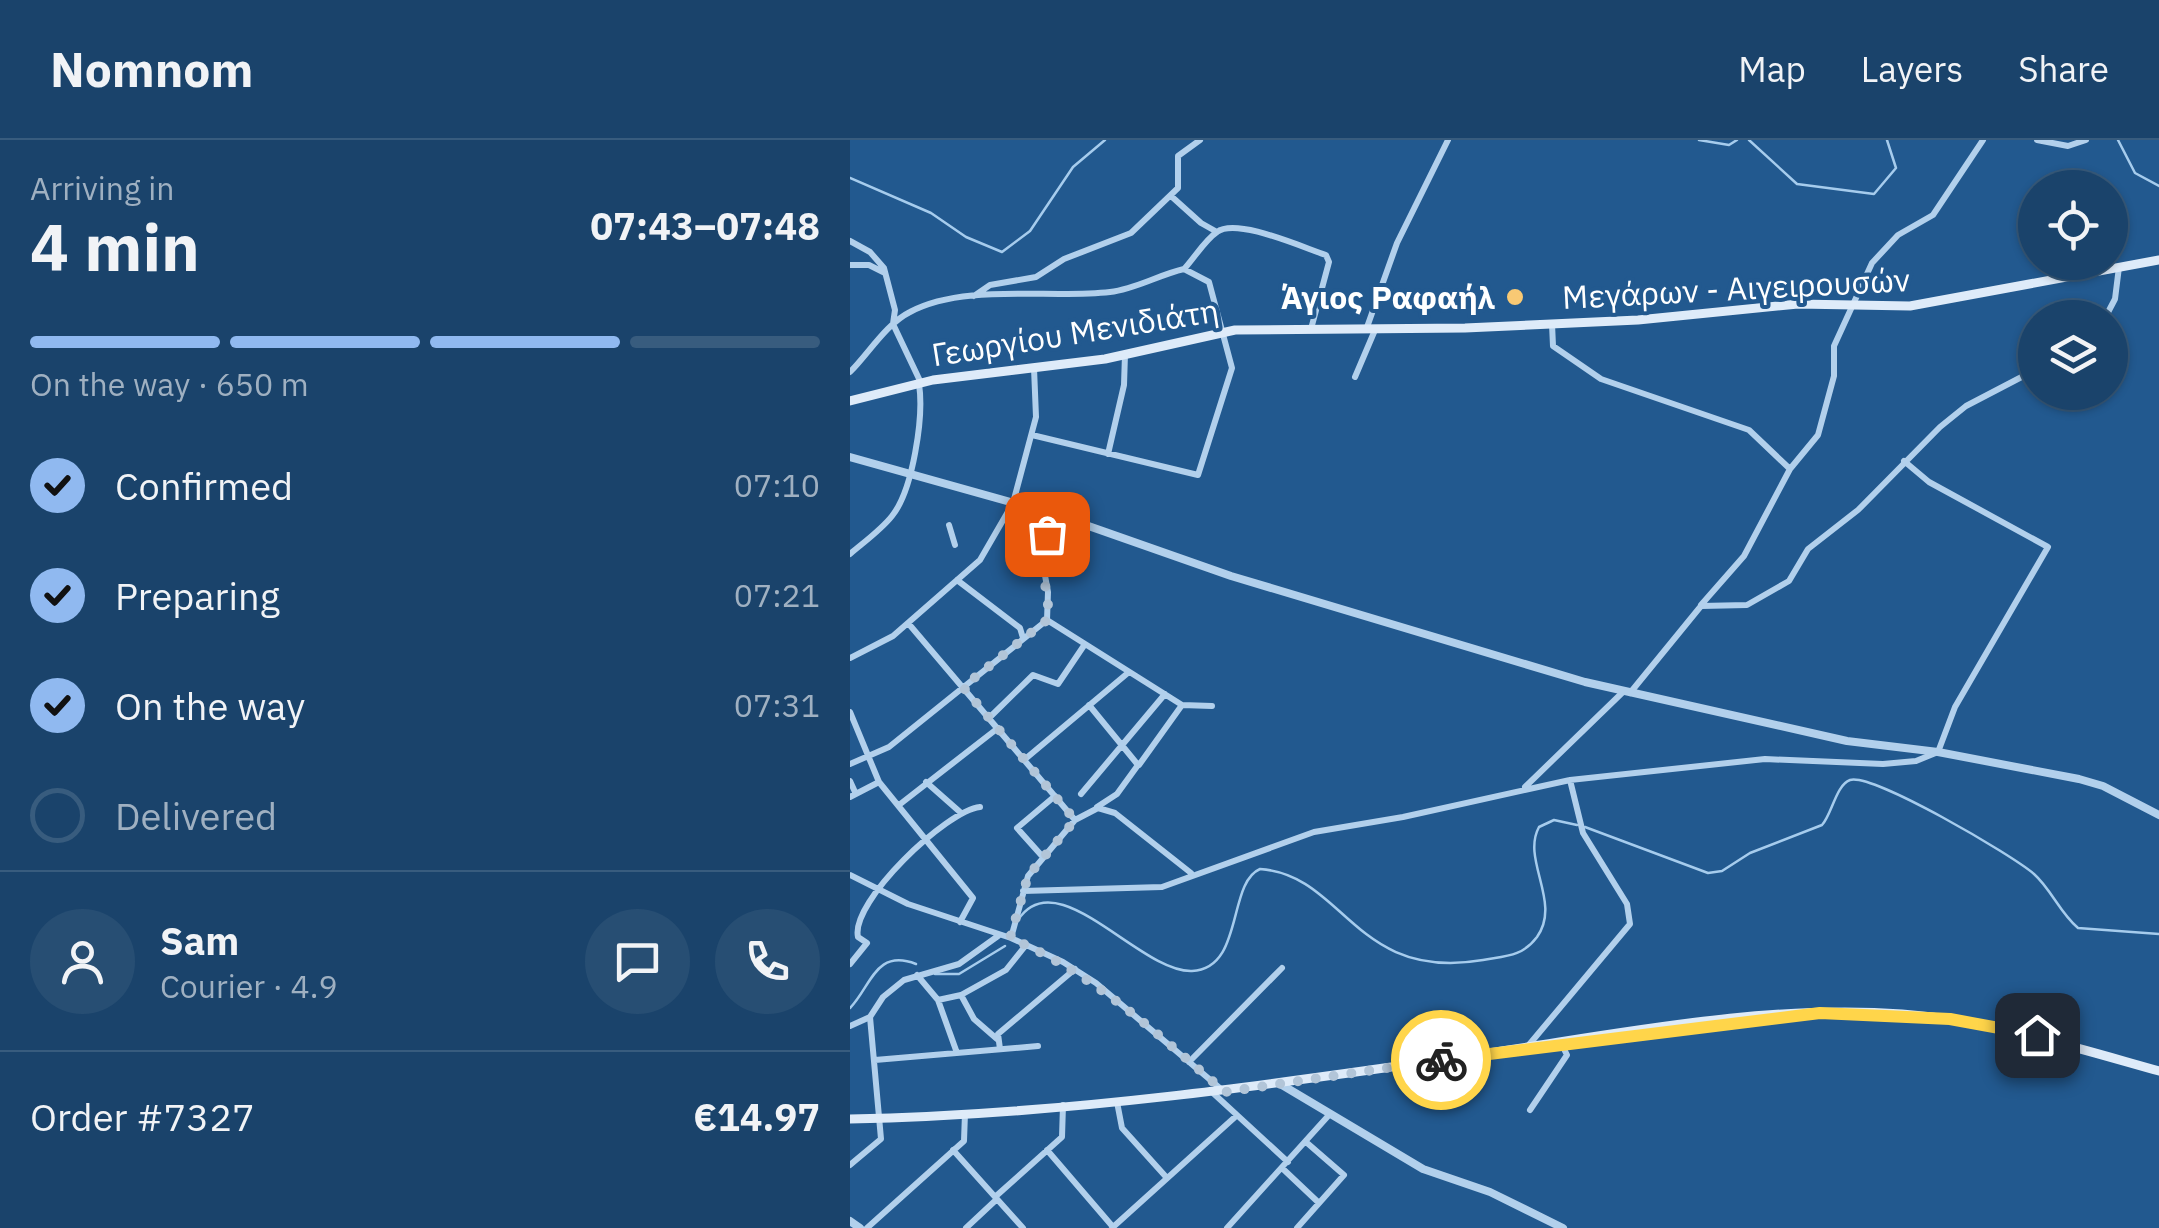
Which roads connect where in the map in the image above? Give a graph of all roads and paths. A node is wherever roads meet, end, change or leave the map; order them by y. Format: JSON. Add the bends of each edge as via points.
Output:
{"nodes":[{"id":1,"x":1200,"y":140,"type":"edge"},
{"id":2,"x":1448,"y":140,"type":"edge"},
{"id":3,"x":1983,"y":140,"type":"edge"},
{"id":4,"x":2037,"y":140,"type":"edge"},
{"id":5,"x":2086,"y":140,"type":"edge"},
{"id":6,"x":1171,"y":196,"type":"junction"},
{"id":7,"x":1217,"y":232,"type":"junction"},
{"id":8,"x":850,"y":242,"type":"edge"},
{"id":9,"x":2159,"y":260,"type":"edge"},
{"id":10,"x":850,"y":265,"type":"edge"},
{"id":11,"x":2128,"y":265,"type":"edge"},
{"id":12,"x":1184,"y":269,"type":"junction"},
{"id":13,"x":886,"y":274,"type":"junction"},
{"id":14,"x":2046,"y":280,"type":"edge"},
{"id":15,"x":973,"y":297,"type":"junction"},
{"id":16,"x":1856,"y":305,"type":"junction"},
{"id":17,"x":894,"y":324,"type":"junction"},
{"id":18,"x":1552,"y":324,"type":"junction"},
{"id":19,"x":1312,"y":329,"type":"junction"},
{"id":20,"x":1371,"y":330,"type":"junction"},
{"id":21,"x":1225,"y":333,"type":"junction"},
{"id":22,"x":1125,"y":354,"type":"junction"},
{"id":23,"x":1034,"y":368,"type":"junction"},
{"id":24,"x":850,"y":372,"type":"edge"},
{"id":25,"x":1355,"y":377,"type":"dead end"},
{"id":26,"x":2018,"y":379,"type":"edge"},
{"id":27,"x":920,"y":383,"type":"junction"},
{"id":28,"x":850,"y":402,"type":"edge"},
{"id":29,"x":1032,"y":435,"type":"junction"},
{"id":30,"x":1108,"y":454,"type":"junction"},
{"id":31,"x":850,"y":457,"type":"edge"},
{"id":32,"x":1904,"y":462,"type":"junction"},
{"id":33,"x":1790,"y":469,"type":"junction"},
{"id":34,"x":908,"y":473,"type":"junction"},
{"id":35,"x":1013,"y":503,"type":"junction"},
{"id":36,"x":1060,"y":516,"type":"junction"},
{"id":37,"x":949,"y":526,"type":"dead end"},
{"id":38,"x":956,"y":544,"type":"dead end"},
{"id":39,"x":850,"y":554,"type":"edge"},
{"id":40,"x":957,"y":580,"type":"junction"},
{"id":41,"x":1701,"y":606,"type":"junction"},
{"id":42,"x":1047,"y":620,"type":"junction"},
{"id":43,"x":908,"y":623,"type":"junction"},
{"id":44,"x":1023,"y":639,"type":"junction"},
{"id":45,"x":1085,"y":644,"type":"junction"},
{"id":46,"x":850,"y":658,"type":"edge"},
{"id":47,"x":1130,"y":672,"type":"junction"},
{"id":48,"x":963,"y":687,"type":"junction"},
{"id":49,"x":1628,"y":692,"type":"junction"},
{"id":50,"x":1166,"y":694,"type":"junction"},
{"id":51,"x":1089,"y":705,"type":"junction"},
{"id":52,"x":1182,"y":705,"type":"junction"},
{"id":53,"x":1212,"y":706,"type":"dead end"},
{"id":54,"x":850,"y":712,"type":"edge"},
{"id":55,"x":989,"y":718,"type":"junction"},
{"id":56,"x":998,"y":728,"type":"junction"},
{"id":57,"x":1124,"y":744,"type":"junction"},
{"id":58,"x":1938,"y":752,"type":"junction"},
{"id":59,"x":868,"y":754,"type":"junction"},
{"id":60,"x":1024,"y":760,"type":"junction"},
{"id":61,"x":850,"y":764,"type":"edge"},
{"id":62,"x":1138,"y":765,"type":"junction"},
{"id":63,"x":850,"y":780,"type":"edge"},
{"id":64,"x":1570,"y":780,"type":"junction"},
{"id":65,"x":879,"y":782,"type":"junction"},
{"id":66,"x":926,"y":782,"type":"junction"},
{"id":67,"x":1520,"y":791,"type":"junction"},
{"id":68,"x":852,"y":794,"type":"edge"},
{"id":69,"x":1081,"y":794,"type":"dead end"},
{"id":70,"x":1055,"y":796,"type":"junction"},
{"id":71,"x":899,"y":805,"type":"junction"},
{"id":72,"x":980,"y":807,"type":"dead end"},
{"id":73,"x":1091,"y":810,"type":"junction"},
{"id":74,"x":960,"y":812,"type":"junction"},
{"id":75,"x":2159,"y":816,"type":"edge"},
{"id":76,"x":1075,"y":820,"type":"junction"},
{"id":77,"x":929,"y":840,"type":"junction"},
{"id":78,"x":1042,"y":856,"type":"junction"},
{"id":79,"x":1190,"y":873,"type":"junction"},
{"id":80,"x":850,"y":875,"type":"edge"},
{"id":81,"x":878,"y":888,"type":"junction"},
{"id":82,"x":1023,"y":890,"type":"junction"},
{"id":83,"x":960,"y":922,"type":"junction"},
{"id":84,"x":999,"y":935,"type":"junction"},
{"id":85,"x":1010,"y":938,"type":"junction"},
{"id":86,"x":1026,"y":945,"type":"junction"},
{"id":87,"x":850,"y":964,"type":"edge"},
{"id":88,"x":1282,"y":968,"type":"dead end"},
{"id":89,"x":1075,"y":969,"type":"junction"},
{"id":90,"x":917,"y":975,"type":"junction"},
{"id":91,"x":961,"y":995,"type":"junction"},
{"id":92,"x":938,"y":1000,"type":"junction"},
{"id":93,"x":870,"y":1017,"type":"junction"},
{"id":94,"x":850,"y":1026,"type":"edge"},
{"id":95,"x":996,"y":1039,"type":"junction"},
{"id":96,"x":1561,"y":1043,"type":"junction"},
{"id":97,"x":1038,"y":1046,"type":"dead end"},
{"id":98,"x":1527,"y":1047,"type":"junction"},
{"id":99,"x":1000,"y":1049,"type":"junction"},
{"id":100,"x":956,"y":1053,"type":"junction"},
{"id":101,"x":875,"y":1060,"type":"junction"},
{"id":102,"x":1189,"y":1062,"type":"junction"},
{"id":103,"x":2159,"y":1071,"type":"edge"},
{"id":104,"x":1282,"y":1085,"type":"junction"},
{"id":105,"x":1225,"y":1092,"type":"junction"},
{"id":106,"x":1213,"y":1093,"type":"junction"},
{"id":107,"x":1117,"y":1100,"type":"junction"},
{"id":108,"x":1063,"y":1104,"type":"junction"},
{"id":109,"x":1530,"y":1110,"type":"dead end"},
{"id":110,"x":965,"y":1112,"type":"junction"},
{"id":111,"x":1329,"y":1115,"type":"junction"},
{"id":112,"x":1235,"y":1117,"type":"junction"},
{"id":113,"x":879,"y":1118,"type":"junction"},
{"id":114,"x":850,"y":1119,"type":"edge"},
{"id":115,"x":1306,"y":1142,"type":"junction"},
{"id":116,"x":954,"y":1150,"type":"junction"},
{"id":117,"x":1047,"y":1150,"type":"junction"},
{"id":118,"x":850,"y":1165,"type":"edge"},
{"id":119,"x":1285,"y":1165,"type":"junction"},
{"id":120,"x":1167,"y":1178,"type":"junction"},
{"id":121,"x":996,"y":1198,"type":"junction"},
{"id":122,"x":1319,"y":1203,"type":"junction"},
{"id":123,"x":850,"y":1221,"type":"edge"},
{"id":124,"x":1112,"y":1227,"type":"edge"},
{"id":125,"x":1232,"y":1227,"type":"edge"},
{"id":126,"x":864,"y":1228,"type":"edge"},
{"id":127,"x":966,"y":1228,"type":"edge"},
{"id":128,"x":1023,"y":1228,"type":"edge"},
{"id":129,"x":1297,"y":1228,"type":"edge"},
{"id":130,"x":1564,"y":1228,"type":"edge"}],
"edges":[{"from":1,"to":6,"type":"street","via":[[1178,156],[1180,182]]},
{"from":2,"to":20,"type":"street","via":[[1397,243]]},
{"from":3,"to":16,"type":"street","via":[[1933,216],[1898,234],[1877,256]]},
{"from":4,"to":5,"type":"street","via":[[2068,146]]},
{"from":6,"to":7,"type":"street"},
{"from":6,"to":15,"type":"street","via":[[1123,239],[1067,257],[1036,277],[990,284]]},
{"from":7,"to":12,"type":"street"},
{"from":7,"to":19,"type":"street","via":[[1244,229],[1326,255]]},
{"from":8,"to":13,"type":"street","via":[[870,252]]},
{"from":9,"to":11,"type":"main road","name":"Μεγάρων - Αιγειρουσών"},
{"from":10,"to":13,"type":"street"},
{"from":12,"to":15,"type":"street","via":[[1124,290]]},
{"from":12,"to":21,"type":"street","via":[[1212,288]]},
{"from":13,"to":17,"type":"street"},
{"from":14,"to":16,"type":"main road","name":"Μεγάρων - Αιγειρουσών","via":[[1910,306]]},
{"from":15,"to":17,"type":"street","via":[[920,308]]},
{"from":16,"to":18,"type":"main road","name":"Μεγάρων - Αιγειρουσών"},
{"from":16,"to":33,"type":"street","via":[[1834,346],[1834,376],[1818,435]]},
{"from":17,"to":24,"type":"street"},
{"from":17,"to":27,"type":"street"},
{"from":18,"to":20,"type":"main road","name":"Μεγάρων - Αιγειρουσών"},
{"from":18,"to":33,"type":"street","via":[[1553,346],[1596,376],[1750,430]]},
{"from":19,"to":20,"type":"main road","name":"Μεγάρων - Αιγειρουσών"},
{"from":19,"to":21,"type":"main road","name":"Γεωργίου Μενιδιάτη"},
{"from":20,"to":25,"type":"street"},
{"from":21,"to":22,"type":"main road","name":"Γεωργίου Μενιδιάτη"},
{"from":21,"to":30,"type":"street","via":[[1232,368],[1198,475]]},
{"from":22,"to":23,"type":"main road","name":"Γεωργίου Μενιδιάτη"},
{"from":22,"to":30,"type":"street"},
{"from":23,"to":27,"type":"main road","name":"Γεωργίου Μενιδιάτη"},
{"from":23,"to":29,"type":"street"},
{"from":26,"to":32,"type":"street","via":[[1966,406]]},
{"from":27,"to":28,"type":"main road","name":"Γεωργίου Μενιδιάτη"},
{"from":27,"to":34,"type":"street","via":[[923,411]]},
{"from":29,"to":30,"type":"street"},
{"from":29,"to":35,"type":"street"},
{"from":31,"to":34,"type":"street"},
{"from":32,"to":41,"type":"street","via":[[1808,550],[1789,581],[1748,605]]},
{"from":32,"to":58,"type":"street","via":[[2048,547],[1955,707]]},
{"from":33,"to":41,"type":"street","via":[[1744,556]]},
{"from":34,"to":35,"type":"street"},
{"from":34,"to":39,"type":"street","via":[[894,514]]},
{"from":35,"to":36,"type":"street"},
{"from":35,"to":40,"type":"street","via":[[980,560]]},
{"from":36,"to":42,"type":"street","via":[[1040,548]]},
{"from":36,"to":49,"type":"street","via":[[1230,576]]},
{"from":37,"to":38,"type":"street"},
{"from":40,"to":43,"type":"street"},
{"from":40,"to":44,"type":"street","via":[[1020,628]]},
{"from":41,"to":49,"type":"street"},
{"from":42,"to":44,"type":"street"},
{"from":42,"to":45,"type":"street"},
{"from":43,"to":46,"type":"street"},
{"from":43,"to":48,"type":"street"},
{"from":44,"to":48,"type":"street"},
{"from":45,"to":47,"type":"street"},
{"from":45,"to":55,"type":"street","via":[[1058,684],[1034,675]]},
{"from":47,"to":50,"type":"street"},
{"from":47,"to":51,"type":"street"},
{"from":48,"to":55,"type":"street"},
{"from":48,"to":59,"type":"street","via":[[890,747]]},
{"from":49,"to":58,"type":"street","via":[[1847,741]]},
{"from":49,"to":67,"type":"street"},
{"from":50,"to":52,"type":"street"},
{"from":50,"to":57,"type":"street"},
{"from":51,"to":57,"type":"street"},
{"from":51,"to":60,"type":"street"},
{"from":52,"to":53,"type":"street"},
{"from":52,"to":62,"type":"street"},
{"from":54,"to":59,"type":"street"},
{"from":55,"to":56,"type":"street"},
{"from":56,"to":60,"type":"street"},
{"from":56,"to":66,"type":"street"},
{"from":57,"to":62,"type":"street"},
{"from":57,"to":69,"type":"street"},
{"from":58,"to":64,"type":"street","via":[[1883,764],[1764,759]]},
{"from":58,"to":75,"type":"street","via":[[2092,782]]},
{"from":59,"to":61,"type":"street"},
{"from":59,"to":65,"type":"street"},
{"from":60,"to":70,"type":"street"},
{"from":62,"to":73,"type":"street","via":[[1117,794]]},
{"from":63,"to":68,"type":"street"},
{"from":64,"to":67,"type":"street"},
{"from":64,"to":98,"type":"street","via":[[1582,832],[1627,904],[1630,924]]},
{"from":65,"to":68,"type":"street"},
{"from":65,"to":71,"type":"street"},
{"from":66,"to":71,"type":"street"},
{"from":66,"to":74,"type":"street"},
{"from":67,"to":79,"type":"street","via":[[1314,832]]},
{"from":70,"to":76,"type":"street"},
{"from":70,"to":78,"type":"street","via":[[1018,828]]},
{"from":71,"to":77,"type":"street"},
{"from":72,"to":74,"type":"street"},
{"from":73,"to":76,"type":"street"},
{"from":73,"to":79,"type":"street","via":[[1115,813]]},
{"from":74,"to":77,"type":"street"},
{"from":76,"to":78,"type":"street"},
{"from":77,"to":81,"type":"street"},
{"from":77,"to":83,"type":"street","via":[[973,898]]},
{"from":78,"to":82,"type":"street"},
{"from":79,"to":82,"type":"street","via":[[1157,888]]},
{"from":80,"to":81,"type":"street"},
{"from":81,"to":83,"type":"street"},
{"from":81,"to":87,"type":"street","via":[[856,924],[867,943]]},
{"from":82,"to":85,"type":"street"},
{"from":83,"to":84,"type":"street"},
{"from":84,"to":85,"type":"street"},
{"from":84,"to":90,"type":"street","via":[[959,964]]},
{"from":85,"to":86,"type":"street"},
{"from":86,"to":89,"type":"street"},
{"from":86,"to":91,"type":"street","via":[[1006,970]]},
{"from":88,"to":102,"type":"street"},
{"from":89,"to":95,"type":"street"},
{"from":89,"to":102,"type":"street"},
{"from":90,"to":92,"type":"street"},
{"from":90,"to":93,"type":"street","via":[[892,989]]},
{"from":91,"to":92,"type":"street"},
{"from":91,"to":95,"type":"street"},
{"from":92,"to":100,"type":"street"},
{"from":93,"to":94,"type":"street"},
{"from":93,"to":101,"type":"street"},
{"from":95,"to":99,"type":"street"},
{"from":96,"to":98,"type":"main road"},
{"from":96,"to":103,"type":"main road","via":[[1790,1014],[1871,1013],[2037,1035]]},
{"from":96,"to":109,"type":"street","via":[[1567,1054]]},
{"from":97,"to":99,"type":"street"},
{"from":98,"to":104,"type":"main road"},
{"from":99,"to":100,"type":"street"},
{"from":100,"to":101,"type":"street"},
{"from":101,"to":113,"type":"street"},
{"from":102,"to":105,"type":"street"},
{"from":104,"to":105,"type":"main road"},
{"from":104,"to":111,"type":"street"},
{"from":105,"to":106,"type":"main road"},
{"from":106,"to":107,"type":"main road"},
{"from":106,"to":112,"type":"street"},
{"from":107,"to":108,"type":"main road"},
{"from":107,"to":120,"type":"street","via":[[1122,1128]]},
{"from":108,"to":110,"type":"main road"},
{"from":108,"to":117,"type":"street","via":[[1065,1132]]},
{"from":110,"to":113,"type":"main road"},
{"from":110,"to":116,"type":"street","via":[[966,1138]]},
{"from":111,"to":115,"type":"street"},
{"from":111,"to":130,"type":"street","via":[[1423,1169]]},
{"from":112,"to":119,"type":"street"},
{"from":112,"to":120,"type":"street"},
{"from":113,"to":114,"type":"main road"},
{"from":113,"to":118,"type":"street","via":[[881,1140]]},
{"from":115,"to":119,"type":"street"},
{"from":115,"to":122,"type":"street","via":[[1344,1176]]},
{"from":116,"to":121,"type":"street"},
{"from":116,"to":126,"type":"street"},
{"from":117,"to":121,"type":"street"},
{"from":117,"to":124,"type":"street"},
{"from":119,"to":122,"type":"street"},
{"from":119,"to":125,"type":"street"},
{"from":120,"to":124,"type":"street"},
{"from":121,"to":127,"type":"street"},
{"from":121,"to":128,"type":"street"},
{"from":122,"to":129,"type":"street"},
{"from":123,"to":126,"type":"street"}]}
